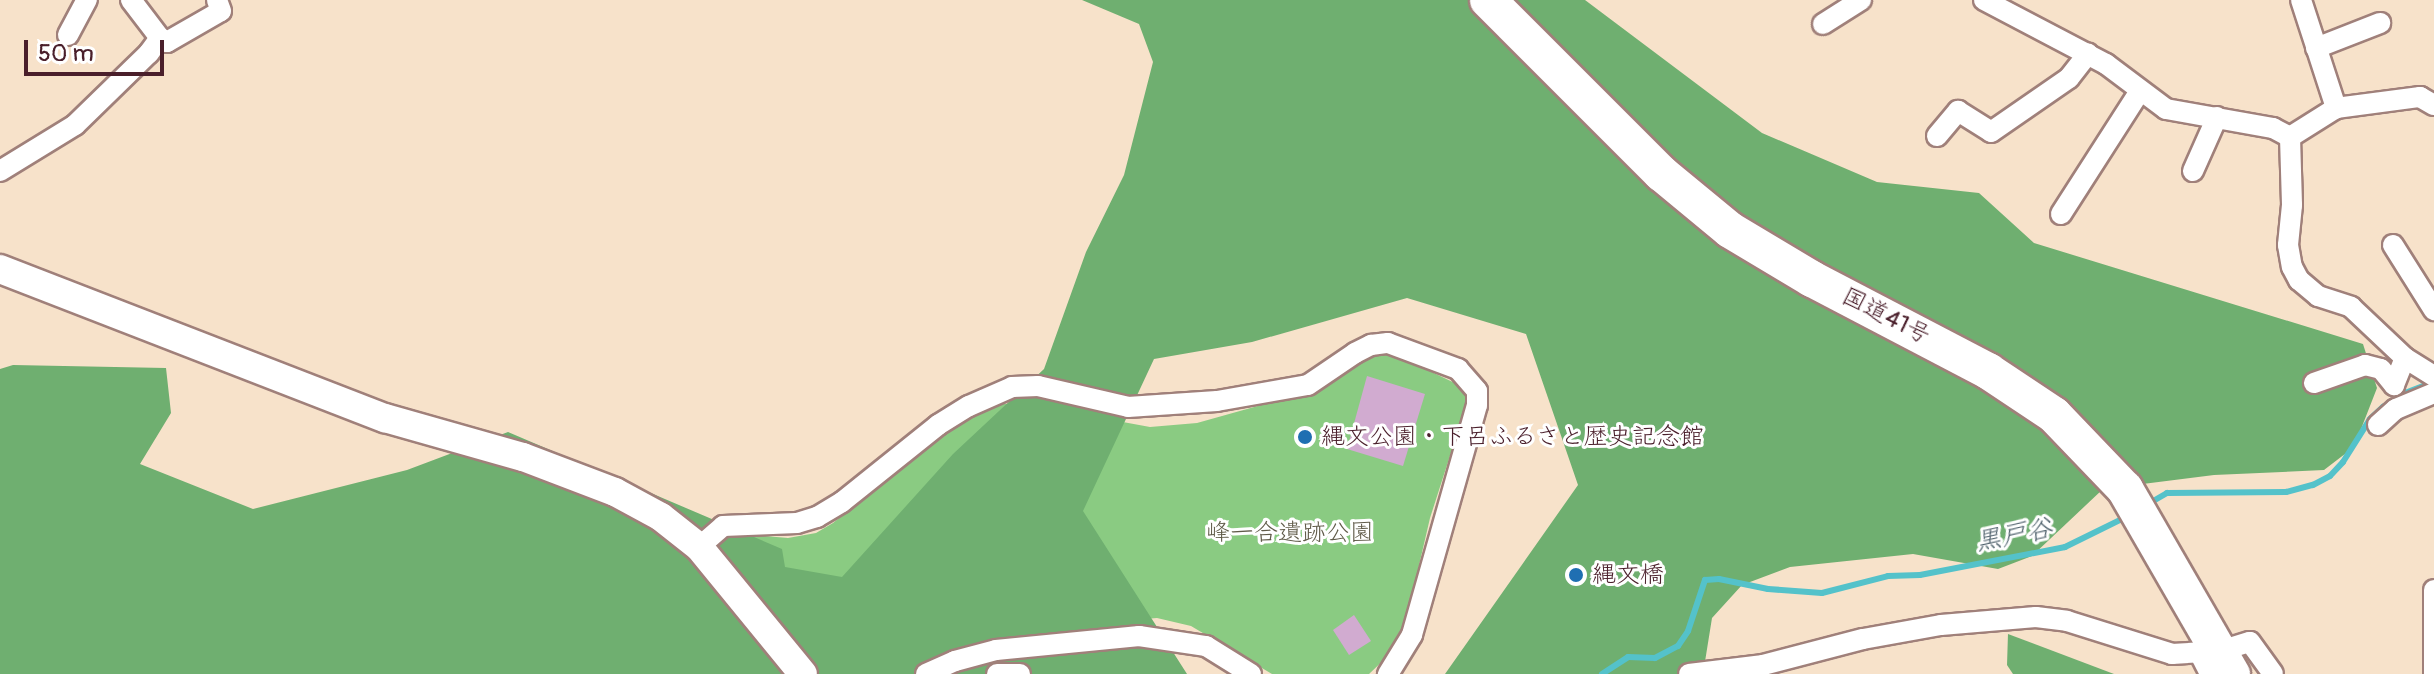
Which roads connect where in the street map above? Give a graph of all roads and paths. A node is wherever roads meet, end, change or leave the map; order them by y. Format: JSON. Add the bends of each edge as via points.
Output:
{"nodes":[{"id":1,"x":87,"y":0,"type":"edge"},
{"id":2,"x":131,"y":0,"type":"edge"},
{"id":3,"x":217,"y":0,"type":"edge"},
{"id":4,"x":1488,"y":0,"type":"edge"},
{"id":5,"x":1861,"y":0,"type":"edge"},
{"id":6,"x":1984,"y":0,"type":"edge"},
{"id":7,"x":2301,"y":0,"type":"edge"},
{"id":8,"x":2380,"y":23,"type":"dead end"},
{"id":9,"x":1823,"y":24,"type":"dead end"},
{"id":10,"x":68,"y":35,"type":"dead end"},
{"id":11,"x":160,"y":38,"type":"junction"},
{"id":12,"x":2316,"y":48,"type":"junction"},
{"id":13,"x":2088,"y":54,"type":"junction"},
{"id":14,"x":2140,"y":91,"type":"junction"},
{"id":15,"x":2432,"y":100,"type":"edge"},
{"id":16,"x":2336,"y":108,"type":"junction"},
{"id":17,"x":2217,"y":117,"type":"junction"},
{"id":18,"x":1937,"y":136,"type":"dead end"},
{"id":19,"x":2290,"y":137,"type":"junction"},
{"id":20,"x":0,"y":171,"type":"edge"},
{"id":21,"x":2193,"y":171,"type":"dead end"},
{"id":22,"x":2061,"y":214,"type":"dead end"},
{"id":23,"x":2393,"y":245,"type":"dead end"},
{"id":24,"x":0,"y":269,"type":"edge"},
{"id":25,"x":2434,"y":310,"type":"edge"},
{"id":26,"x":2405,"y":358,"type":"junction"},
{"id":27,"x":2434,"y":376,"type":"edge"},
{"id":28,"x":2314,"y":383,"type":"dead end"},
{"id":29,"x":2434,"y":393,"type":"edge"},
{"id":30,"x":2378,"y":425,"type":"dead end"},
{"id":31,"x":699,"y":547,"type":"junction"},
{"id":32,"x":2434,"y":590,"type":"edge"},
{"id":33,"x":2215,"y":663,"type":"edge"},
{"id":34,"x":803,"y":674,"type":"edge"},
{"id":35,"x":926,"y":674,"type":"edge"},
{"id":36,"x":997,"y":674,"type":"edge"},
{"id":37,"x":1020,"y":674,"type":"edge"},
{"id":38,"x":1251,"y":674,"type":"edge"},
{"id":39,"x":1388,"y":674,"type":"edge"},
{"id":40,"x":1689,"y":674,"type":"edge"},
{"id":41,"x":2273,"y":674,"type":"edge"},
{"id":42,"x":2434,"y":674,"type":"edge"}],
"edges":[{"from":1,"to":10,"type":"street"},
{"from":2,"to":11,"type":"street"},
{"from":3,"to":11,"type":"street","via":[[221,11],[167,42]]},
{"from":4,"to":33,"type":"highway","name":"国道41号","via":[[1661,173],[1730,230],[1988,371],[2054,415],[2125,489]]},
{"from":5,"to":9,"type":"street"},
{"from":6,"to":13,"type":"street"},
{"from":7,"to":12,"type":"street"},
{"from":8,"to":12,"type":"street"},
{"from":11,"to":20,"type":"street","via":[[75,125]]},
{"from":12,"to":16,"type":"street"},
{"from":13,"to":14,"type":"street"},
{"from":13,"to":18,"type":"street","via":[[2069,78],[1991,132],[1958,111]]},
{"from":14,"to":17,"type":"street","via":[[2166,109]]},
{"from":14,"to":22,"type":"street"},
{"from":15,"to":16,"type":"street"},
{"from":16,"to":19,"type":"street"},
{"from":17,"to":19,"type":"street","via":[[2273,128]]},
{"from":17,"to":21,"type":"street"},
{"from":19,"to":26,"type":"street","via":[[2292,267],[2318,296],[2365,317]]},
{"from":23,"to":25,"type":"street"},
{"from":24,"to":31,"type":"street","via":[[385,418],[578,476],[642,505]]},
{"from":26,"to":27,"type":"street"},
{"from":26,"to":28,"type":"street","via":[[2394,385],[2381,369],[2365,365]]},
{"from":29,"to":30,"type":"street","via":[[2396,409]]},
{"from":31,"to":34,"type":"street"},
{"from":31,"to":39,"type":"street","via":[[723,526],[797,523],[817,517],[938,425],[1012,387],[1038,386],[1128,407],[1217,401],[1308,385],[1355,353],[1388,343],[1458,369],[1477,391],[1477,405],[1412,635]]},
{"from":32,"to":42,"type":"street"},
{"from":33,"to":40,"type":"street","via":[[2067,621],[1999,617],[1863,639],[1763,665]]},
{"from":33,"to":41,"type":"street","via":[[2250,642]]},
{"from":35,"to":38,"type":"street","via":[[996,650],[1139,636],[1206,646]]},
{"from":36,"to":37,"type":"street"}]}
